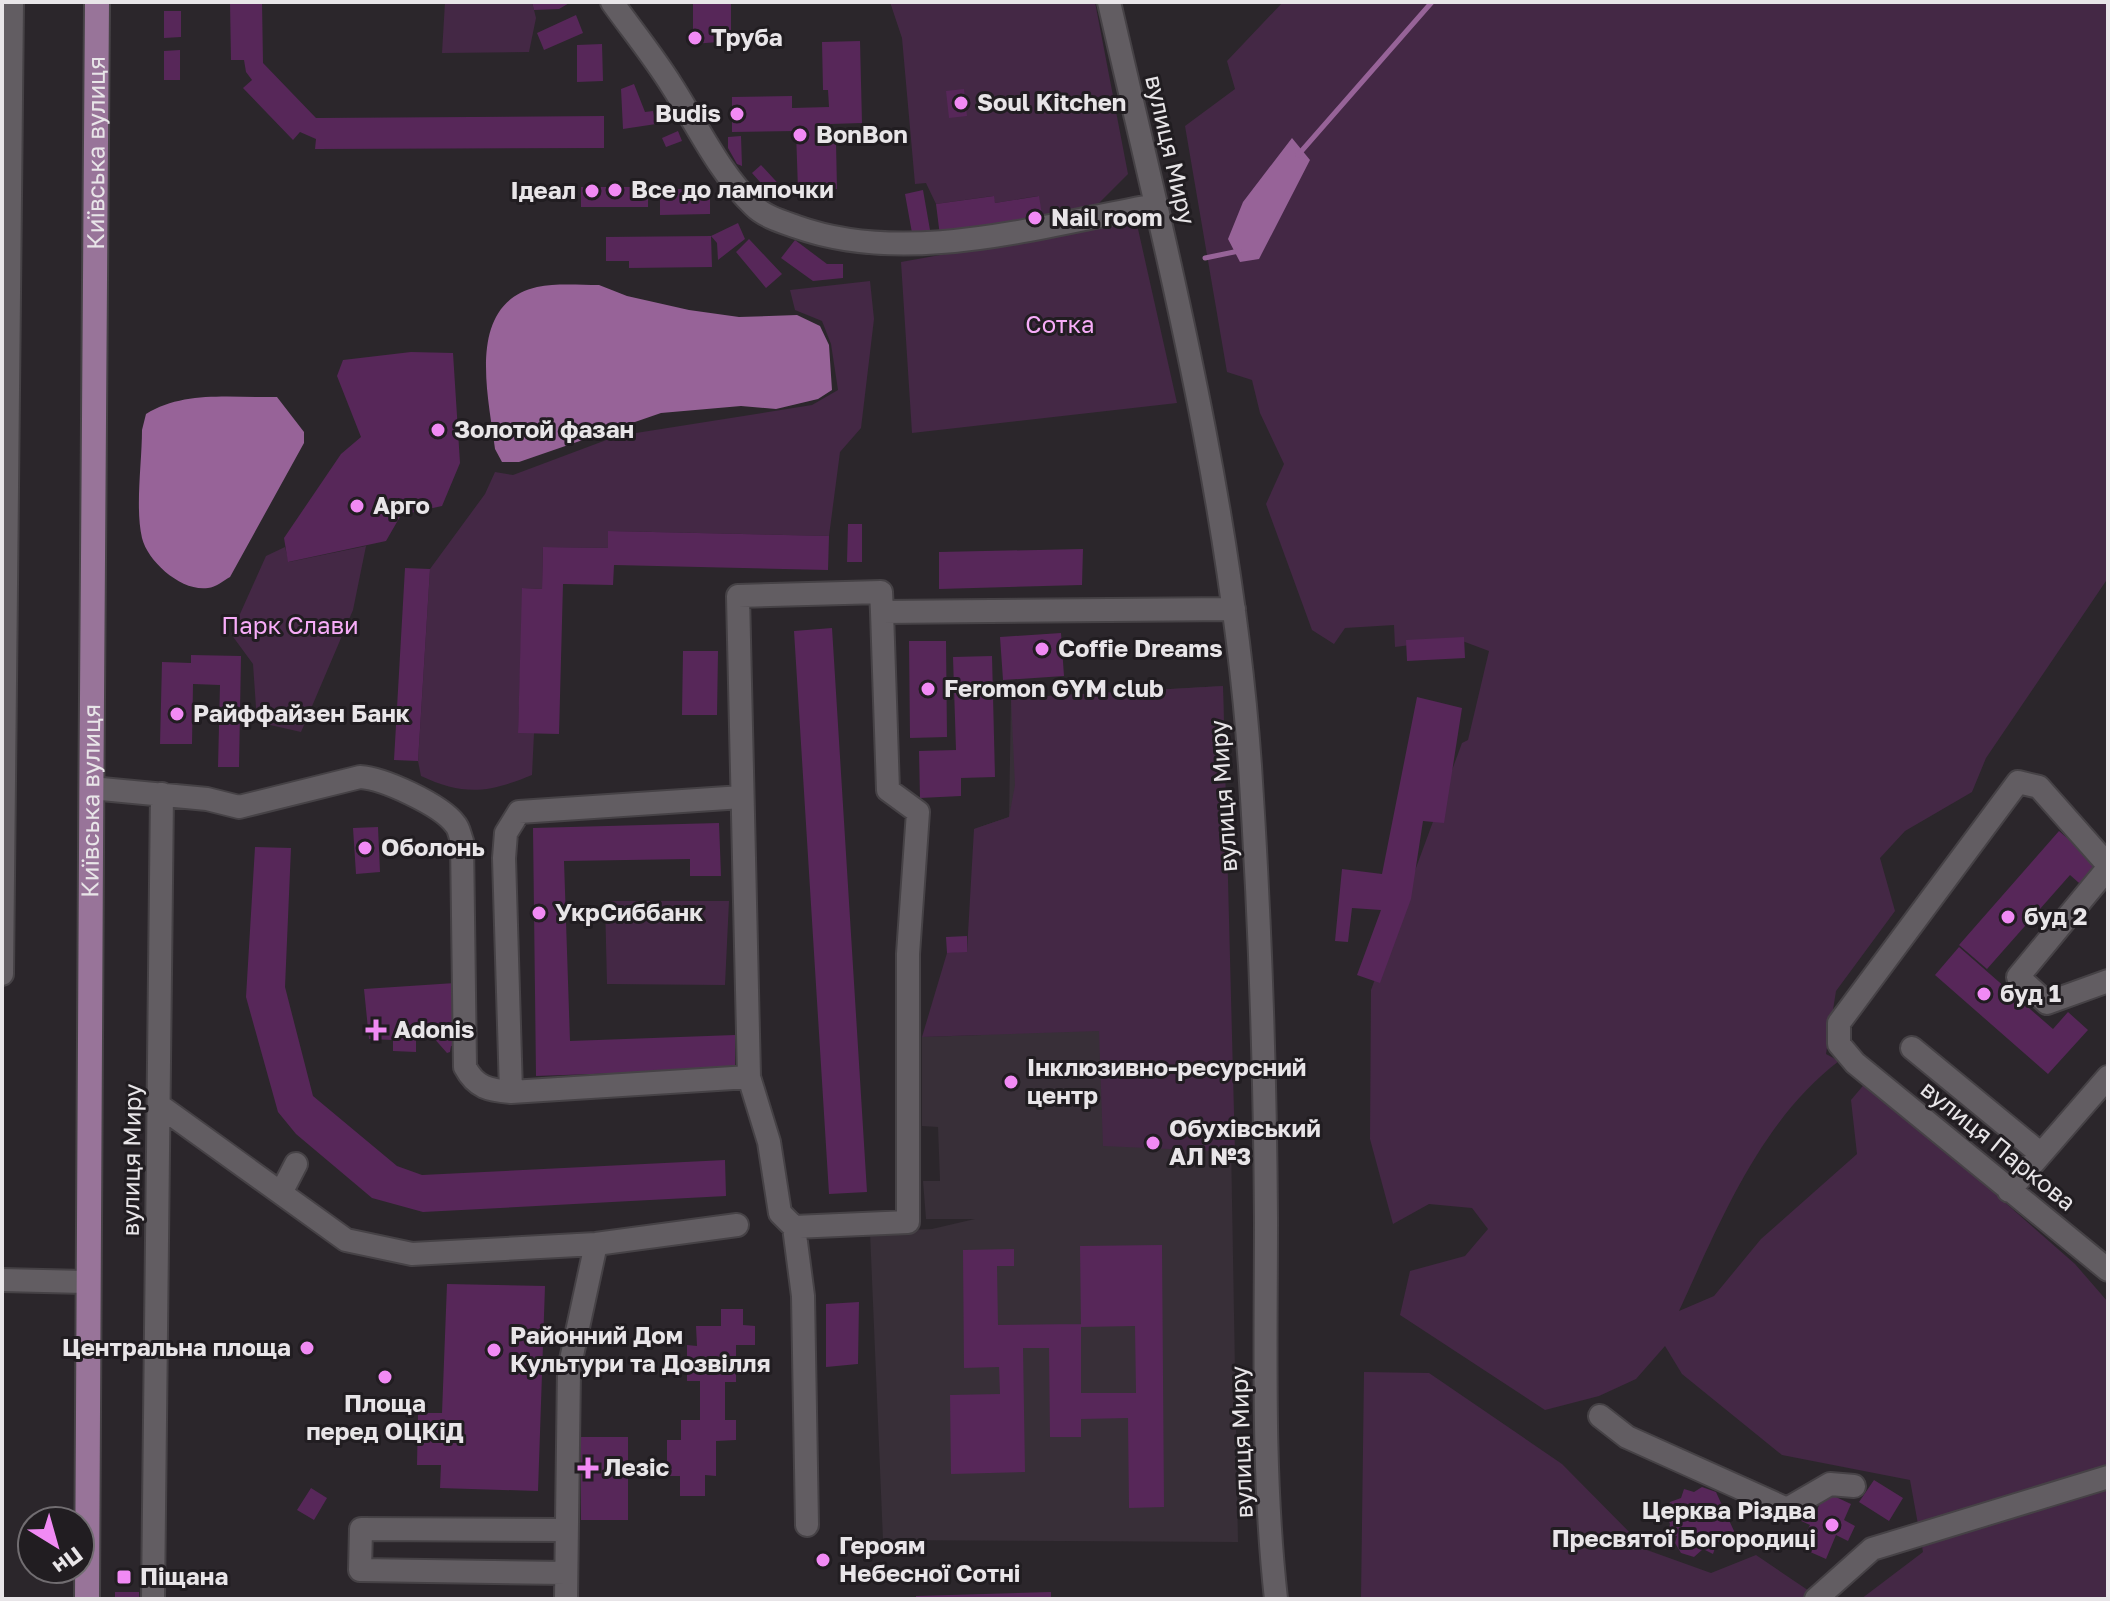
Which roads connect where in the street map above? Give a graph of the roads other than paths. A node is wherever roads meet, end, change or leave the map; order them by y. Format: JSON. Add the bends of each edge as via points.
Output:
{"nodes":[{"id":1,"x":12,"y":2,"type":"edge"},
{"id":2,"x":97,"y":2,"type":"edge"},
{"id":3,"x":612,"y":2,"type":"edge"},
{"id":4,"x":1109,"y":2,"type":"edge"},
{"id":5,"x":1156,"y":205,"type":"junction"},
{"id":6,"x":6,"y":439,"type":"edge"},
{"id":7,"x":1234,"y":609,"type":"junction"},
{"id":8,"x":882,"y":612,"type":"junction"},
{"id":9,"x":91,"y":788,"type":"junction"},
{"id":10,"x":162,"y":794,"type":"junction"},
{"id":11,"x":742,"y":797,"type":"junction"},
{"id":12,"x":3,"y":834,"type":"edge"},
{"id":13,"x":2108,"y":866,"type":"edge"},
{"id":14,"x":2,"y":974,"type":"edge"},
{"id":15,"x":2108,"y":981,"type":"edge"},
{"id":16,"x":1912,"y":1048,"type":"dead end"},
{"id":17,"x":749,"y":1077,"type":"junction"},
{"id":18,"x":2108,"y":1077,"type":"edge"},
{"id":19,"x":511,"y":1092,"type":"junction"},
{"id":20,"x":160,"y":1106,"type":"junction"},
{"id":21,"x":2041,"y":1154,"type":"junction"},
{"id":22,"x":296,"y":1164,"type":"dead end"},
{"id":23,"x":2009,"y":1191,"type":"junction"},
{"id":24,"x":281,"y":1193,"type":"junction"},
{"id":25,"x":737,"y":1225,"type":"dead end"},
{"id":26,"x":794,"y":1227,"type":"junction"},
{"id":27,"x":596,"y":1244,"type":"junction"},
{"id":28,"x":2108,"y":1270,"type":"edge"},
{"id":29,"x":2,"y":1280,"type":"edge"},
{"id":30,"x":85,"y":1282,"type":"junction"},
{"id":31,"x":1600,"y":1416,"type":"dead end"},
{"id":32,"x":2108,"y":1477,"type":"edge"},
{"id":33,"x":1854,"y":1486,"type":"dead end"},
{"id":34,"x":807,"y":1525,"type":"dead end"},
{"id":35,"x":566,"y":1530,"type":"junction"},
{"id":36,"x":566,"y":1573,"type":"junction"},
{"id":37,"x":87,"y":1599,"type":"edge"},
{"id":38,"x":153,"y":1599,"type":"edge"},
{"id":39,"x":566,"y":1599,"type":"edge"},
{"id":40,"x":1276,"y":1599,"type":"edge"},
{"id":41,"x":1816,"y":1599,"type":"edge"}],
"edges":[{"from":1,"to":6,"type":"street"},
{"from":2,"to":9,"type":"main road","name":"Київська вулиця"},
{"from":3,"to":5,"type":"street","via":[[755,207],[774,218],[839,240],[943,243]]},
{"from":4,"to":5,"type":"street","name":"вулиця Миру"},
{"from":5,"to":7,"type":"street","name":"вулиця Миру","via":[[1205,421]]},
{"from":6,"to":12,"type":"street"},
{"from":7,"to":8,"type":"street"},
{"from":7,"to":40,"type":"street","name":"вулиця Миру","via":[[1258,913],[1264,1302]]},
{"from":8,"to":11,"type":"street","via":[[881,592],[738,596]]},
{"from":8,"to":26,"type":"street","via":[[888,790],[918,812],[908,954],[908,1222]]},
{"from":9,"to":10,"type":"street"},
{"from":9,"to":30,"type":"main road","name":"Київська вулиця"},
{"from":10,"to":19,"type":"street","via":[[239,807],[373,778],[456,824],[462,841],[465,1067],[472,1082],[487,1090]]},
{"from":10,"to":20,"type":"street","name":"вулиця Миру"},
{"from":11,"to":17,"type":"street"},
{"from":11,"to":19,"type":"street","via":[[519,812],[506,833],[504,858]]},
{"from":12,"to":14,"type":"street"},
{"from":13,"to":15,"type":"street","via":[[2018,977],[2047,1003]]},
{"from":13,"to":23,"type":"street","name":"вулиця Паркова","via":[[2039,787],[2018,782],[1839,1023],[1839,1044],[1855,1063]]},
{"from":16,"to":21,"type":"street"},
{"from":17,"to":19,"type":"street"},
{"from":17,"to":26,"type":"street","via":[[769,1142],[780,1213]]},
{"from":18,"to":21,"type":"street"},
{"from":20,"to":24,"type":"street"},
{"from":20,"to":38,"type":"street","name":"вулиця Миру"},
{"from":21,"to":23,"type":"street"},
{"from":22,"to":24,"type":"street"},
{"from":23,"to":28,"type":"street","name":"вулиця Паркова"},
{"from":24,"to":27,"type":"street","via":[[346,1240],[412,1254]]},
{"from":25,"to":27,"type":"street"},
{"from":26,"to":34,"type":"street","via":[[803,1296]]},
{"from":27,"to":35,"type":"street","via":[[569,1369]]},
{"from":29,"to":30,"type":"street"},
{"from":30,"to":37,"type":"main road","name":"Київська вулиця"},
{"from":31,"to":33,"type":"street","via":[[1627,1437],[1787,1509],[1830,1484]]},
{"from":32,"to":41,"type":"street","via":[[1872,1549]]},
{"from":35,"to":36,"type":"street"},
{"from":35,"to":36,"type":"street","via":[[361,1529],[360,1570]]},
{"from":36,"to":39,"type":"street"}]}
